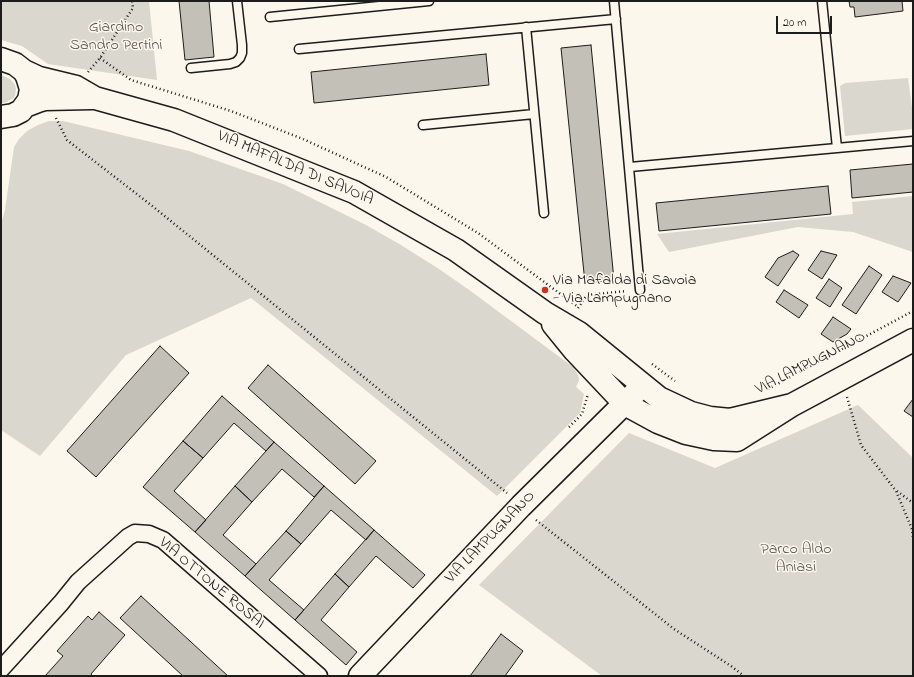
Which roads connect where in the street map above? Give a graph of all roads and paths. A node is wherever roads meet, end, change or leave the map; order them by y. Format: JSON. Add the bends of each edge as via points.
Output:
{"nodes":[{"id":1,"x":132,"y":1,"type":"edge"},
{"id":2,"x":237,"y":1,"type":"edge"},
{"id":3,"x":428,"y":1,"type":"edge"},
{"id":4,"x":614,"y":1,"type":"edge"},
{"id":5,"x":822,"y":1,"type":"edge"},
{"id":6,"x":270,"y":17,"type":"dead end"},
{"id":7,"x":616,"y":19,"type":"junction"},
{"id":8,"x":526,"y":27,"type":"junction"},
{"id":9,"x":298,"y":49,"type":"dead end"},
{"id":10,"x":1,"y":60,"type":"edge"},
{"id":11,"x":191,"y":68,"type":"dead end"},
{"id":12,"x":24,"y":71,"type":"junction"},
{"id":13,"x":85,"y":76,"type":"dead end"},
{"id":14,"x":95,"y":98,"type":"junction"},
{"id":15,"x":56,"y":114,"type":"dead end"},
{"id":16,"x":534,"y":114,"type":"junction"},
{"id":17,"x":10,"y":117,"type":"edge"},
{"id":18,"x":423,"y":125,"type":"dead end"},
{"id":19,"x":913,"y":141,"type":"edge"},
{"id":20,"x":837,"y":148,"type":"junction"},
{"id":21,"x":630,"y":167,"type":"junction"},
{"id":22,"x":544,"y":212,"type":"dead end"},
{"id":23,"x":640,"y":290,"type":"joint"},
{"id":24,"x":578,"y":308,"type":"dead end"},
{"id":25,"x":913,"y":311,"type":"edge"},
{"id":26,"x":545,"y":313,"type":"junction"},
{"id":27,"x":913,"y":340,"type":"edge"},
{"id":28,"x":843,"y":378,"type":"junction"},
{"id":29,"x":643,"y":386,"type":"junction"},
{"id":30,"x":764,"y":390,"type":"dead end"},
{"id":31,"x":588,"y":392,"type":"dead end"},
{"id":32,"x":625,"y":404,"type":"junction"},
{"id":33,"x":792,"y":405,"type":"junction"},
{"id":34,"x":566,"y":431,"type":"dead end"},
{"id":35,"x":512,"y":487,"type":"dead end"},
{"id":36,"x":896,"y":491,"type":"junction"},
{"id":37,"x":913,"y":504,"type":"edge"},
{"id":38,"x":531,"y":516,"type":"dead end"},
{"id":39,"x":913,"y":538,"type":"edge"},
{"id":40,"x":1,"y":669,"type":"edge"},
{"id":41,"x":319,"y":676,"type":"edge"},
{"id":42,"x":360,"y":676,"type":"edge"},
{"id":43,"x":744,"y":676,"type":"edge"}],
"edges":[{"from":1,"to":13,"type":"path","via":[[133,8]]},
{"from":2,"to":11,"type":"lane","via":[[242,45],[240,58],[230,64]]},
{"from":3,"to":6,"type":"lane"},
{"from":4,"to":7,"type":"lane"},
{"from":5,"to":20,"type":"lane"},
{"from":7,"to":8,"type":"lane"},
{"from":7,"to":21,"type":"lane"},
{"from":8,"to":9,"type":"lane"},
{"from":8,"to":16,"type":"lane"},
{"from":10,"to":12,"type":"street","name":"VIA MAFALDA DI SAVOIA","via":[[15,64]]},
{"from":12,"to":14,"type":"street","name":"VIA MAFALDA DI SAVOIA","via":[[39,78],[67,84]]},
{"from":12,"to":17,"type":"street","via":[[31,89],[30,96]]},
{"from":14,"to":17,"type":"street","via":[[45,99],[31,103]]},
{"from":14,"to":26,"type":"street","name":"VIA MAFALDA DI SAVOIA","via":[[174,120],[354,192],[456,250]]},
{"from":15,"to":35,"type":"path","via":[[55,118],[67,140],[506,492]]},
{"from":16,"to":18,"type":"lane"},
{"from":16,"to":22,"type":"lane"},
{"from":19,"to":20,"type":"lane"},
{"from":20,"to":21,"type":"lane"},
{"from":21,"to":23,"type":"lane"},
{"from":23,"to":24,"type":"path","via":[[587,295]]},
{"from":25,"to":30,"type":"path","name":"VIA LAMPUGNANO"},
{"from":26,"to":29,"type":"street","name":"VIA MAFALDA DI SAVOIA","via":[[579,334]]},
{"from":26,"to":32,"type":"street","name":"VIA MAFALDA DI SAVOIA","via":[[575,351]]},
{"from":27,"to":28,"type":"street","name":"VIA LAMPUGNANO"},
{"from":28,"to":33,"type":"street","name":"VIA LAMPUGNANO"},
{"from":28,"to":36,"type":"path","via":[[861,445]]},
{"from":29,"to":32,"type":"street","name":"VIA LAMPUGNANO"},
{"from":29,"to":33,"type":"street","name":"VIA LAMPUGNANO","via":[[671,405],[710,418],[730,420]]},
{"from":31,"to":34,"type":"path","via":[[582,414]]},
{"from":32,"to":33,"type":"street","name":"VIA LAMPUGNANO","via":[[658,422],[686,433],[736,440]]},
{"from":32,"to":42,"type":"street","name":"VIA LAMPUGNANO","via":[[521,506]]},
{"from":36,"to":37,"type":"path"},
{"from":36,"to":39,"type":"path","via":[[912,529]]},
{"from":38,"to":43,"type":"path","via":[[674,629]]},
{"from":40,"to":41,"type":"street","name":"VIA OTTONE ROSAI","via":[[78,582],[128,536],[149,534],[163,540]]}]}
